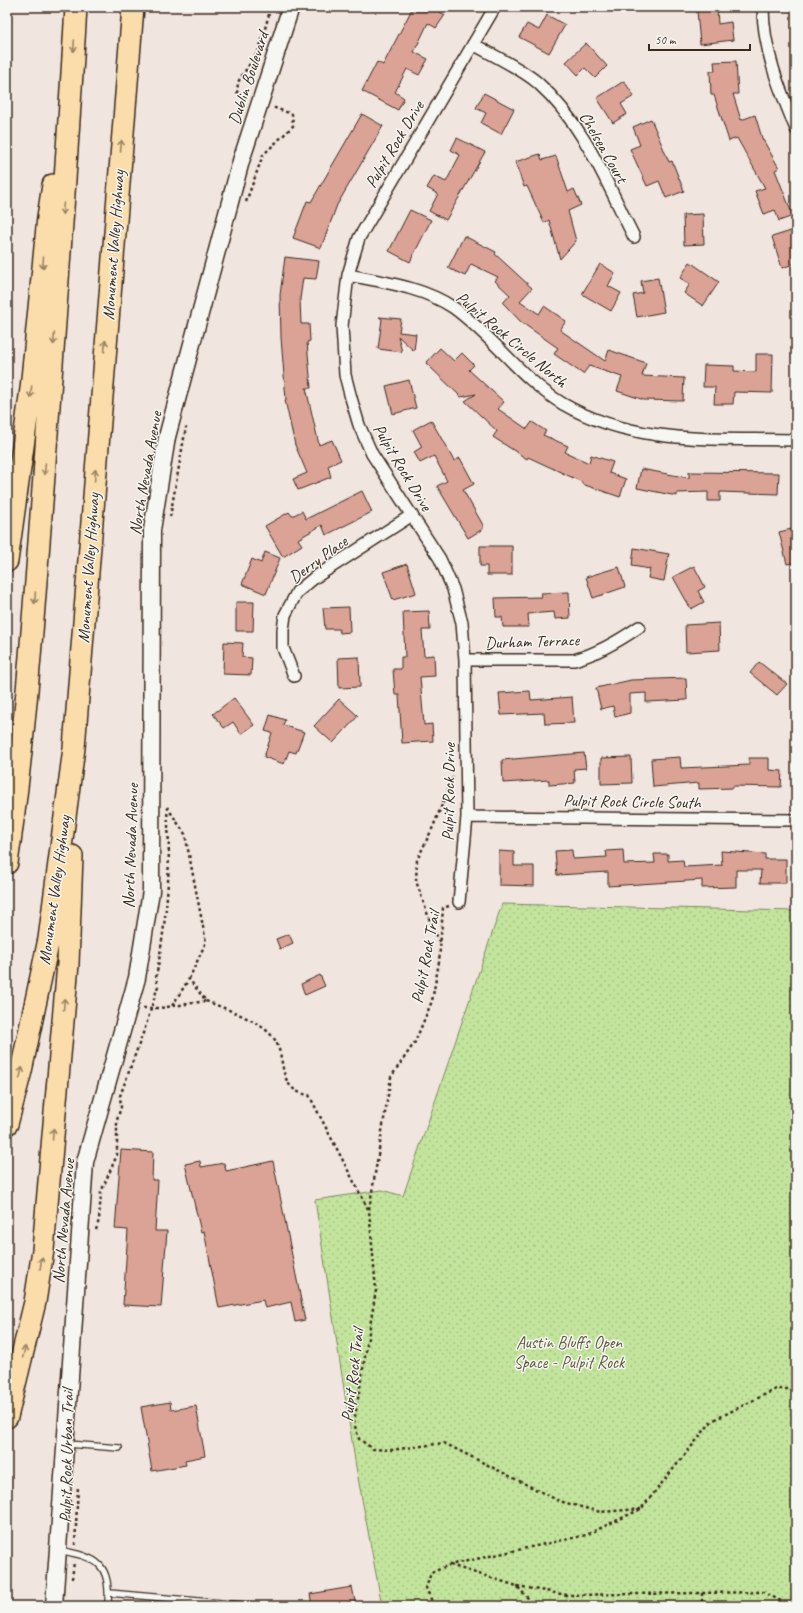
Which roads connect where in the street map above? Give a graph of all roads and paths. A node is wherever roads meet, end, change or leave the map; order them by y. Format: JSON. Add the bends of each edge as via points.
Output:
{"nodes":[{"id":1,"x":76,"y":7,"type":"edge"},
{"id":2,"x":133,"y":7,"type":"edge"},
{"id":3,"x":271,"y":7,"type":"edge"},
{"id":4,"x":291,"y":7,"type":"edge"},
{"id":5,"x":496,"y":7,"type":"edge"},
{"id":6,"x":763,"y":7,"type":"edge"},
{"id":7,"x":473,"y":44,"type":"junction"},
{"id":8,"x":245,"y":98,"type":"dead end"},
{"id":9,"x":273,"y":108,"type":"dead end"},
{"id":10,"x":69,"y":128,"type":"junction"},
{"id":11,"x":796,"y":129,"type":"edge"},
{"id":12,"x":241,"y":161,"type":"joint"},
{"id":13,"x":244,"y":208,"type":"dead end"},
{"id":14,"x":634,"y":238,"type":"dead end"},
{"id":15,"x":348,"y":275,"type":"junction"},
{"id":16,"x":187,"y":422,"type":"dead end"},
{"id":17,"x":796,"y":440,"type":"edge"},
{"id":18,"x":412,"y":515,"type":"junction"},
{"id":19,"x":170,"y":520,"type":"dead end"},
{"id":20,"x":7,"y":561,"type":"edge"},
{"id":21,"x":640,"y":627,"type":"dead end"},
{"id":22,"x":465,"y":660,"type":"junction"},
{"id":23,"x":294,"y":676,"type":"dead end"},
{"id":24,"x":78,"y":696,"type":"junction"},
{"id":25,"x":456,"y":771,"type":"dead end"},
{"id":26,"x":167,"y":799,"type":"dead end"},
{"id":27,"x":167,"y":807,"type":"junction"},
{"id":28,"x":467,"y":817,"type":"junction"},
{"id":29,"x":796,"y":820,"type":"edge"},
{"id":30,"x":7,"y":863,"type":"edge"},
{"id":31,"x":459,"y":902,"type":"joint"},
{"id":32,"x":441,"y":943,"type":"junction"},
{"id":33,"x":190,"y":978,"type":"junction"},
{"id":34,"x":206,"y":1001,"type":"junction"},
{"id":35,"x":172,"y":1006,"type":"junction"},
{"id":36,"x":129,"y":1008,"type":"junction"},
{"id":37,"x":151,"y":1008,"type":"junction"},
{"id":38,"x":7,"y":1124,"type":"edge"},
{"id":39,"x":369,"y":1210,"type":"junction"},
{"id":40,"x":94,"y":1236,"type":"dead end"},
{"id":41,"x":796,"y":1389,"type":"edge"},
{"id":42,"x":7,"y":1416,"type":"edge"},
{"id":43,"x":65,"y":1444,"type":"junction"},
{"id":44,"x":119,"y":1448,"type":"dead end"},
{"id":45,"x":79,"y":1482,"type":"dead end"},
{"id":46,"x":641,"y":1509,"type":"junction"},
{"id":47,"x":58,"y":1550,"type":"junction"},
{"id":48,"x":74,"y":1553,"type":"junction"},
{"id":49,"x":449,"y":1565,"type":"junction"},
{"id":50,"x":72,"y":1582,"type":"dead end"},
{"id":51,"x":517,"y":1586,"type":"junction"},
{"id":52,"x":109,"y":1593,"type":"junction"},
{"id":53,"x":702,"y":1593,"type":"junction"},
{"id":54,"x":54,"y":1606,"type":"edge"},
{"id":55,"x":108,"y":1606,"type":"edge"},
{"id":56,"x":255,"y":1606,"type":"edge"},
{"id":57,"x":434,"y":1606,"type":"edge"},
{"id":58,"x":535,"y":1606,"type":"edge"},
{"id":59,"x":702,"y":1606,"type":"edge"},
{"id":60,"x":790,"y":1606,"type":"edge"}],
"edges":[{"from":1,"to":10,"type":"highway","one_way":true},
{"from":24,"to":2,"type":"highway","name":"Monument Valley Highway","one_way":true},
{"from":3,"to":8,"type":"path","via":[[259,50],[238,82],[237,95]]},
{"from":4,"to":12,"type":"main road","name":"Dublin Boulevard"},
{"from":5,"to":7,"type":"street","name":"Pulpit Rock Drive"},
{"from":6,"to":11,"type":"street","via":[[766,38],[776,82]]},
{"from":7,"to":14,"type":"street","name":"Chelsea Court","via":[[537,83],[566,114],[592,152]]},
{"from":7,"to":15,"type":"street","name":"Pulpit Rock Drive","via":[[366,224]]},
{"from":9,"to":13,"type":"path","via":[[292,114],[293,126],[263,156]]},
{"from":10,"to":20,"type":"highway","one_way":true,"via":[[51,191],[30,397]]},
{"from":10,"to":30,"type":"highway","one_way":true,"via":[[27,699]]},
{"from":12,"to":36,"type":"main road","name":"North Nevada Avenue","via":[[167,437],[152,530],[150,891],[137,978]]},
{"from":15,"to":17,"type":"street","name":"Pulpit Rock Circle North","via":[[414,290],[453,308],[544,391],[584,415],[607,424],[658,436]]},
{"from":15,"to":18,"type":"street","name":"Pulpit Rock Drive","via":[[342,342],[345,375],[351,398],[372,454]]},
{"from":16,"to":19,"type":"path"},
{"from":18,"to":22,"type":"street","name":"Pulpit Rock Drive","via":[[440,558],[453,589],[462,623]]},
{"from":18,"to":23,"type":"street","name":"Derry Place","via":[[314,578],[297,592],[284,615],[283,630],[283,648]]},
{"from":21,"to":22,"type":"street","name":"Durham Terrace","via":[[590,656],[574,660]]},
{"from":22,"to":28,"type":"street","name":"Pulpit Rock Drive"},
{"from":38,"to":24,"type":"highway","name":"Monument Valley Highway","one_way":true,"via":[[49,939],[74,748]]},
{"from":42,"to":24,"type":"highway","one_way":true,"via":[[35,1302],[43,1250],[68,964]]},
{"from":25,"to":32,"type":"path","via":[[417,860],[416,881],[432,927]]},
{"from":26,"to":27,"type":"path"},
{"from":27,"to":33,"type":"path","via":[[185,834],[206,942]]},
{"from":27,"to":37,"type":"path","via":[[170,857],[166,923],[156,978],[158,986]]},
{"from":28,"to":29,"type":"street","name":"Pulpit Rock Circle South"},
{"from":28,"to":31,"type":"street","name":"Pulpit Rock Drive"},
{"from":31,"to":32,"type":"path","name":"Pulpit Rock Trail","via":[[443,908]]},
{"from":32,"to":39,"type":"path","name":"Pulpit Rock Trail","via":[[432,1001],[415,1042],[391,1077]]},
{"from":33,"to":34,"type":"path"},
{"from":33,"to":35,"type":"path"},
{"from":34,"to":35,"type":"path"},
{"from":34,"to":39,"type":"path","via":[[234,1012],[261,1027],[275,1040],[286,1081],[301,1094],[309,1095]]},
{"from":35,"to":37,"type":"path"},
{"from":36,"to":37,"type":"path"},
{"from":36,"to":43,"type":"main road","name":"North Nevada Avenue","via":[[85,1162]]},
{"from":37,"to":40,"type":"path","via":[[120,1096],[117,1155],[101,1192],[99,1220]]},
{"from":39,"to":46,"type":"path","name":"Pulpit Rock Trail","via":[[376,1290],[354,1422],[359,1439],[373,1449],[391,1450],[444,1443],[559,1501],[600,1512]]},
{"from":41,"to":46,"type":"path","via":[[776,1389],[712,1421]]},
{"from":43,"to":44,"type":"lane"},
{"from":43,"to":47,"type":"main road","name":"North Nevada Avenue"},
{"from":45,"to":48,"type":"path","name":"Pulpit Rock Urban Trail"},
{"from":46,"to":49,"type":"path","via":[[586,1535]]},
{"from":47,"to":48,"type":"lane"},
{"from":47,"to":54,"type":"main road","name":"North Nevada Avenue"},
{"from":48,"to":50,"type":"path","name":"Pulpit Rock Urban Trail"},
{"from":48,"to":52,"type":"lane","via":[[93,1560],[102,1567],[106,1574]]},
{"from":49,"to":51,"type":"path"},
{"from":49,"to":57,"type":"path","via":[[431,1573],[426,1588]]},
{"from":51,"to":53,"type":"path","via":[[567,1595]]},
{"from":51,"to":58,"type":"path"},
{"from":52,"to":55,"type":"lane"},
{"from":52,"to":56,"type":"lane"},
{"from":53,"to":59,"type":"path"},
{"from":53,"to":60,"type":"path","via":[[764,1592]]}]}
